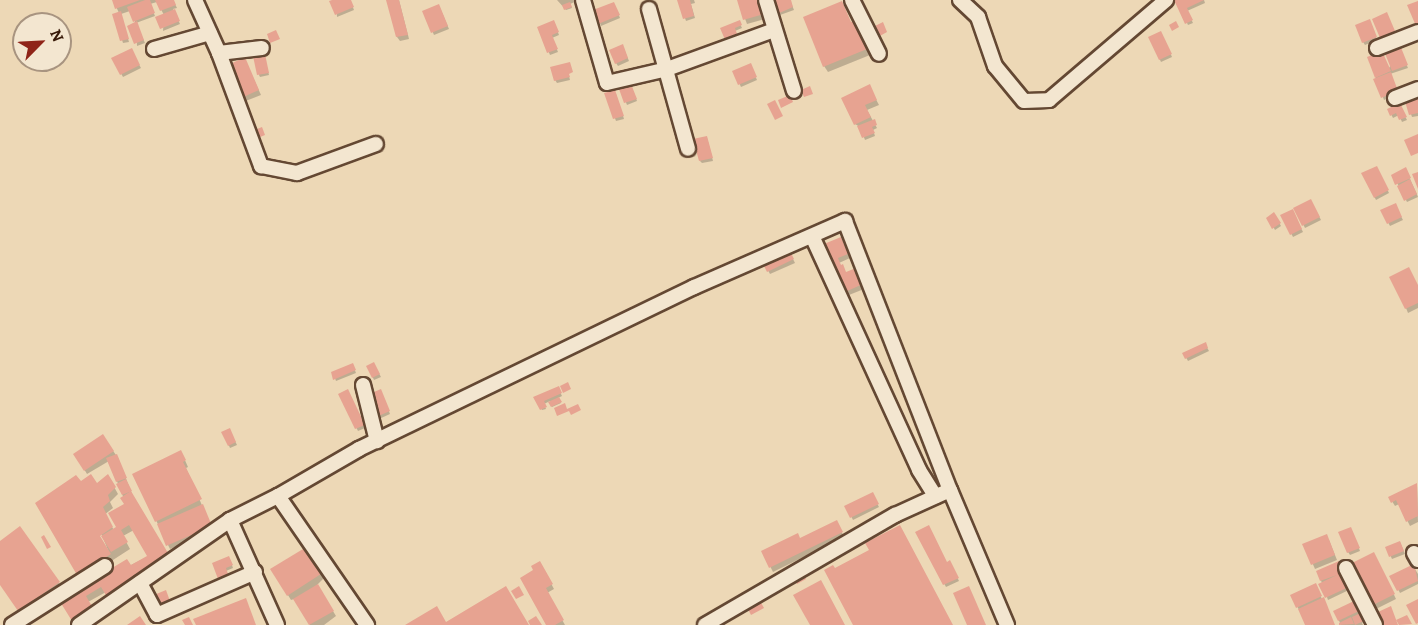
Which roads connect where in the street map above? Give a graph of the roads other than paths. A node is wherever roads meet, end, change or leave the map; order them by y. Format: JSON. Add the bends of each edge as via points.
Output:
{"nodes":[{"id":1,"x":195,"y":0,"type":"edge"},
{"id":2,"x":583,"y":0,"type":"edge"},
{"id":3,"x":766,"y":0,"type":"edge"},
{"id":4,"x":852,"y":0,"type":"edge"},
{"id":5,"x":960,"y":0,"type":"edge"},
{"id":6,"x":1167,"y":0,"type":"edge"},
{"id":7,"x":649,"y":9,"type":"dead end"},
{"id":8,"x":774,"y":30,"type":"junction"},
{"id":9,"x":1418,"y":32,"type":"edge"},
{"id":10,"x":210,"y":33,"type":"junction"},
{"id":11,"x":262,"y":48,"type":"dead end"},
{"id":12,"x":1377,"y":48,"type":"dead end"},
{"id":13,"x":154,"y":49,"type":"dead end"},
{"id":14,"x":219,"y":52,"type":"junction"},
{"id":15,"x":879,"y":54,"type":"dead end"},
{"id":16,"x":667,"y":69,"type":"junction"},
{"id":17,"x":1418,"y":89,"type":"edge"},
{"id":18,"x":794,"y":91,"type":"dead end"},
{"id":19,"x":1395,"y":98,"type":"dead end"},
{"id":20,"x":376,"y":144,"type":"dead end"},
{"id":21,"x":688,"y":149,"type":"dead end"},
{"id":22,"x":812,"y":236,"type":"junction"},
{"id":23,"x":904,"y":374,"type":"junction"},
{"id":24,"x":363,"y":385,"type":"dead end"},
{"id":25,"x":883,"y":389,"type":"junction"},
{"id":26,"x":377,"y":441,"type":"junction"},
{"id":27,"x":950,"y":489,"type":"junction"},
{"id":28,"x":278,"y":496,"type":"junction"},
{"id":29,"x":935,"y":496,"type":"junction"},
{"id":30,"x":230,"y":520,"type":"junction"},
{"id":31,"x":105,"y":566,"type":"dead end"},
{"id":32,"x":1346,"y":568,"type":"dead end"},
{"id":33,"x":255,"y":572,"type":"junction"},
{"id":34,"x":140,"y":583,"type":"junction"},
{"id":35,"x":12,"y":625,"type":"edge"},
{"id":36,"x":79,"y":625,"type":"edge"},
{"id":37,"x":277,"y":625,"type":"edge"},
{"id":38,"x":367,"y":625,"type":"edge"},
{"id":39,"x":705,"y":625,"type":"edge"},
{"id":40,"x":1007,"y":625,"type":"edge"},
{"id":41,"x":1375,"y":625,"type":"edge"}],
"edges":[{"from":1,"to":10,"type":"street"},
{"from":2,"to":16,"type":"street","via":[[607,84]]},
{"from":3,"to":8,"type":"street"},
{"from":4,"to":15,"type":"street"},
{"from":5,"to":6,"type":"street","via":[[978,17],[996,66],[1024,100],[1049,100]]},
{"from":7,"to":16,"type":"street"},
{"from":8,"to":16,"type":"street"},
{"from":8,"to":18,"type":"street"},
{"from":9,"to":12,"type":"street"},
{"from":10,"to":13,"type":"street"},
{"from":10,"to":14,"type":"street"},
{"from":11,"to":14,"type":"street"},
{"from":14,"to":20,"type":"street","via":[[261,166],[297,173]]},
{"from":16,"to":21,"type":"street"},
{"from":17,"to":19,"type":"street"},
{"from":22,"to":23,"type":"street","via":[[845,221]]},
{"from":22,"to":25,"type":"street"},
{"from":22,"to":26,"type":"street","via":[[694,287]]},
{"from":23,"to":25,"type":"street"},
{"from":23,"to":27,"type":"street"},
{"from":24,"to":26,"type":"street"},
{"from":25,"to":29,"type":"street"},
{"from":26,"to":28,"type":"street"},
{"from":27,"to":29,"type":"street"},
{"from":27,"to":40,"type":"street"},
{"from":28,"to":30,"type":"street"},
{"from":28,"to":38,"type":"street"},
{"from":29,"to":39,"type":"street"},
{"from":30,"to":33,"type":"street"},
{"from":30,"to":34,"type":"street"},
{"from":31,"to":35,"type":"street"},
{"from":32,"to":41,"type":"street"},
{"from":33,"to":34,"type":"street","via":[[158,615]]},
{"from":33,"to":37,"type":"street"},
{"from":34,"to":36,"type":"street"}]}
